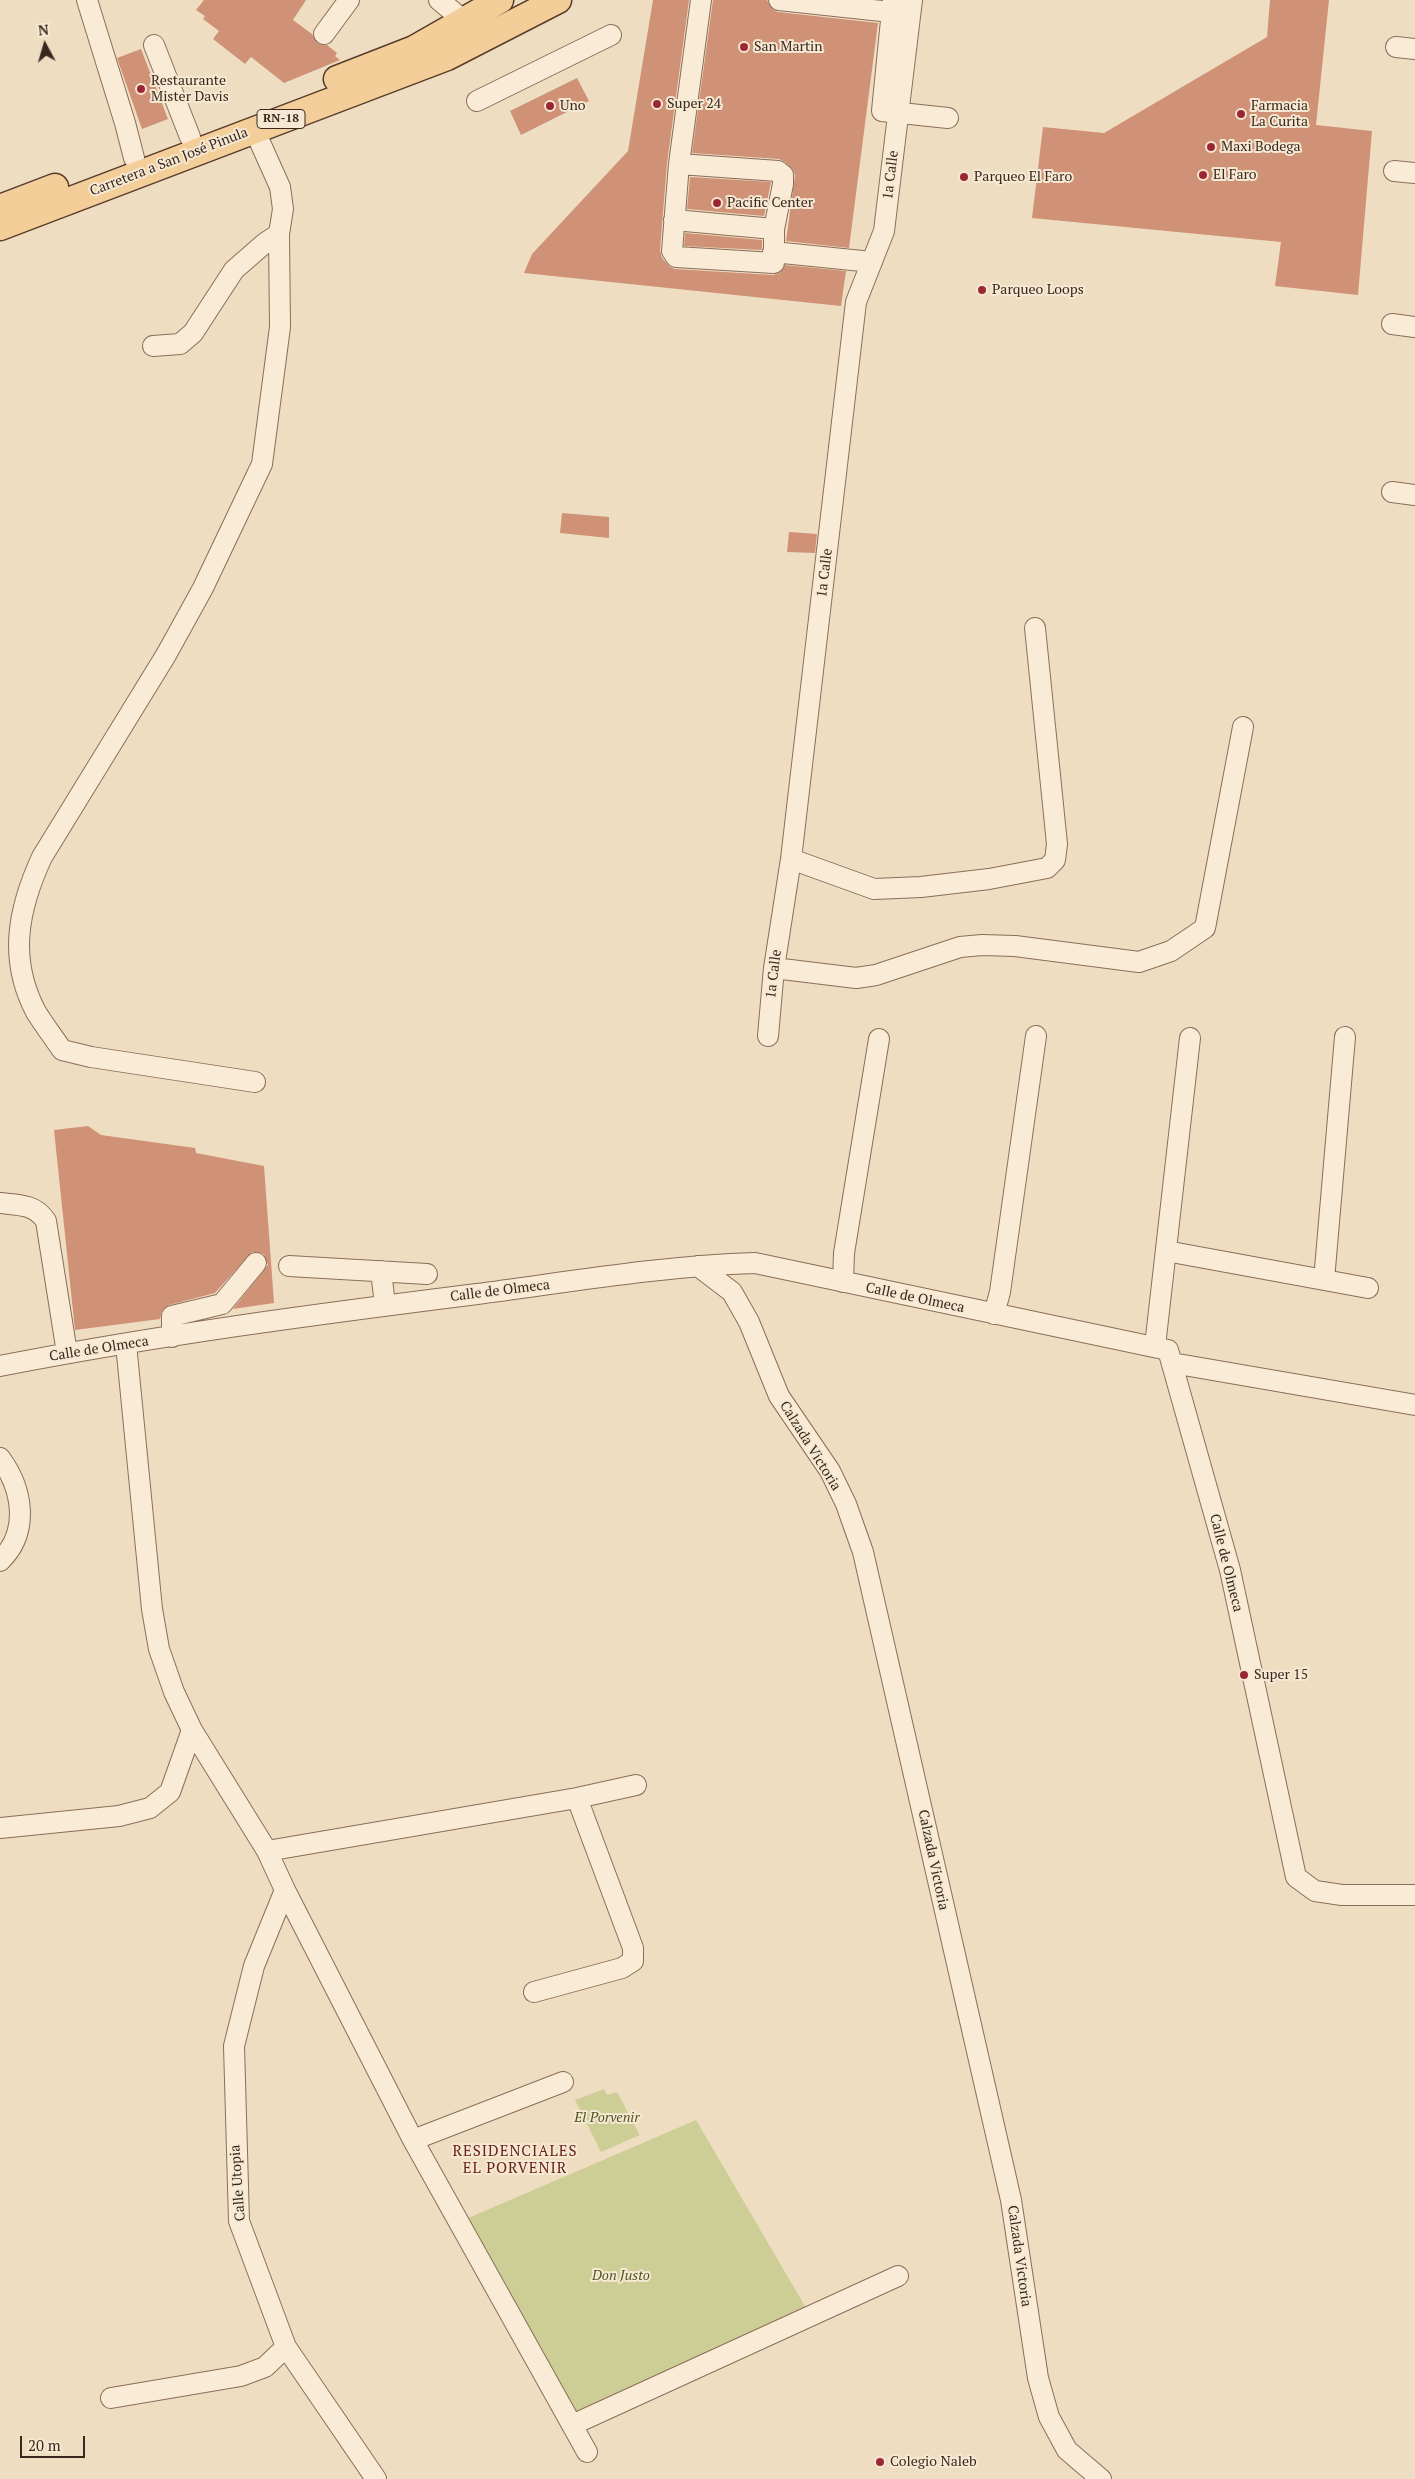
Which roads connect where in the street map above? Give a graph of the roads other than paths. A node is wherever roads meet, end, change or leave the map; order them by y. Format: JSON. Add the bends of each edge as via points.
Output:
{"nodes":[{"id":1,"x":87,"y":0,"type":"edge"},
{"id":2,"x":349,"y":0,"type":"edge"},
{"id":3,"x":439,"y":0,"type":"edge"},
{"id":4,"x":500,"y":0,"type":"edge"},
{"id":5,"x":530,"y":0,"type":"edge"},
{"id":6,"x":558,"y":0,"type":"edge"},
{"id":7,"x":701,"y":0,"type":"edge"},
{"id":8,"x":779,"y":0,"type":"edge"},
{"id":9,"x":912,"y":0,"type":"edge"},
{"id":10,"x":819,"y":3,"type":"edge"},
{"id":11,"x":892,"y":6,"type":"edge"},
{"id":12,"x":463,"y":20,"type":"junction"},
{"id":13,"x":324,"y":34,"type":"dead end"},
{"id":14,"x":612,"y":35,"type":"dead end"},
{"id":15,"x":154,"y":45,"type":"dead end"},
{"id":16,"x":468,"y":46,"type":"junction"},
{"id":17,"x":478,"y":101,"type":"dead end"},
{"id":18,"x":890,"y":112,"type":"junction"},
{"id":19,"x":948,"y":118,"type":"dead end"},
{"id":20,"x":254,"y":129,"type":"junction"},
{"id":21,"x":190,"y":137,"type":"junction"},
{"id":22,"x":134,"y":158,"type":"junction"},
{"id":23,"x":679,"y":164,"type":"junction"},
{"id":24,"x":1394,"y":171,"type":"dead end"},
{"id":25,"x":1415,"y":173,"type":"edge"},
{"id":26,"x":0,"y":208,"type":"edge"},
{"id":27,"x":674,"y":220,"type":"junction"},
{"id":28,"x":0,"y":227,"type":"edge"},
{"id":29,"x":774,"y":229,"type":"junction"},
{"id":30,"x":280,"y":234,"type":"junction"},
{"id":31,"x":774,"y":257,"type":"junction"},
{"id":32,"x":870,"y":268,"type":"junction"},
{"id":33,"x":1392,"y":324,"type":"dead end"},
{"id":34,"x":1415,"y":327,"type":"edge"},
{"id":35,"x":153,"y":346,"type":"dead end"},
{"id":36,"x":1392,"y":492,"type":"dead end"},
{"id":37,"x":1415,"y":495,"type":"edge"},
{"id":38,"x":1035,"y":628,"type":"dead end"},
{"id":39,"x":1243,"y":726,"type":"dead end"},
{"id":40,"x":791,"y":859,"type":"junction"},
{"id":41,"x":774,"y":968,"type":"junction"},
{"id":42,"x":768,"y":1036,"type":"dead end"},
{"id":43,"x":1036,"y":1036,"type":"dead end"},
{"id":44,"x":1345,"y":1037,"type":"dead end"},
{"id":45,"x":1190,"y":1038,"type":"dead end"},
{"id":46,"x":879,"y":1039,"type":"dead end"},
{"id":47,"x":255,"y":1082,"type":"dead end"},
{"id":48,"x":0,"y":1203,"type":"edge"},
{"id":49,"x":1166,"y":1251,"type":"junction"},
{"id":50,"x":256,"y":1263,"type":"dead end"},
{"id":51,"x":289,"y":1266,"type":"dead end"},
{"id":52,"x":698,"y":1266,"type":"junction"},
{"id":53,"x":382,"y":1271,"type":"junction"},
{"id":54,"x":427,"y":1274,"type":"dead end"},
{"id":55,"x":1324,"y":1280,"type":"junction"},
{"id":56,"x":842,"y":1282,"type":"junction"},
{"id":57,"x":1368,"y":1288,"type":"dead end"},
{"id":58,"x":385,"y":1306,"type":"junction"},
{"id":59,"x":994,"y":1314,"type":"junction"},
{"id":60,"x":172,"y":1337,"type":"junction"},
{"id":61,"x":126,"y":1344,"type":"junction"},
{"id":62,"x":1155,"y":1346,"type":"junction"},
{"id":63,"x":66,"y":1353,"type":"junction"},
{"id":64,"x":1172,"y":1363,"type":"junction"},
{"id":65,"x":0,"y":1366,"type":"edge"},
{"id":66,"x":1415,"y":1405,"type":"edge"},
{"id":67,"x":0,"y":1458,"type":"edge"},
{"id":68,"x":0,"y":1561,"type":"edge"},
{"id":69,"x":192,"y":1730,"type":"junction"},
{"id":70,"x":636,"y":1785,"type":"dead end"},
{"id":71,"x":578,"y":1798,"type":"junction"},
{"id":72,"x":0,"y":1828,"type":"edge"},
{"id":73,"x":267,"y":1851,"type":"junction"},
{"id":74,"x":284,"y":1890,"type":"junction"},
{"id":75,"x":1415,"y":1895,"type":"edge"},
{"id":76,"x":534,"y":1992,"type":"dead end"},
{"id":77,"x":562,"y":2082,"type":"dead end"},
{"id":78,"x":413,"y":2140,"type":"junction"},
{"id":79,"x":898,"y":2276,"type":"dead end"},
{"id":80,"x":286,"y":2347,"type":"junction"},
{"id":81,"x":111,"y":2398,"type":"dead end"},
{"id":82,"x":572,"y":2425,"type":"junction"},
{"id":83,"x":587,"y":2452,"type":"dead end"},
{"id":84,"x":376,"y":2479,"type":"edge"},
{"id":85,"x":1101,"y":2479,"type":"edge"}],
"edges":[{"from":1,"to":22,"type":"street"},
{"from":2,"to":13,"type":"street"},
{"from":3,"to":12,"type":"street"},
{"from":4,"to":12,"type":"main road","name":"Carretera a San José Pinula","number":"RN-18"},
{"from":5,"to":16,"type":"main road","via":[[476,29]]},
{"from":6,"to":16,"type":"main road","name":"Carretera a San José Pinula","number":"RN-18"},
{"from":7,"to":23,"type":"street"},
{"from":8,"to":10,"type":"street"},
{"from":9,"to":18,"type":"street","name":"1a Calle"},
{"from":10,"to":11,"type":"street"},
{"from":11,"to":18,"type":"street","name":"1a Calle"},
{"from":12,"to":21,"type":"main road","name":"Carretera a San José Pinula","number":"RN-18","via":[[414,49]]},
{"from":14,"to":17,"type":"street"},
{"from":15,"to":21,"type":"street"},
{"from":16,"to":20,"type":"main road","name":"Carretera a San José Pinula","number":"RN-18"},
{"from":18,"to":19,"type":"street"},
{"from":18,"to":32,"type":"street","name":"1a Calle","via":[[884,231]]},
{"from":20,"to":28,"type":"main road","name":"Carretera a San José Pinula","number":"RN-18"},
{"from":20,"to":30,"type":"street","via":[[280,186],[283,209]]},
{"from":21,"to":22,"type":"main road","name":"Carretera a San José Pinula","number":"RN-18"},
{"from":22,"to":26,"type":"main road","name":"Carretera a San José Pinula","number":"RN-18"},
{"from":23,"to":27,"type":"street"},
{"from":23,"to":29,"type":"street","via":[[778,171],[783,184]]},
{"from":24,"to":25,"type":"street"},
{"from":27,"to":29,"type":"street"},
{"from":27,"to":31,"type":"street","via":[[672,251],[676,256]]},
{"from":29,"to":31,"type":"street"},
{"from":30,"to":35,"type":"street","via":[[234,270],[193,333],[180,344]]},
{"from":30,"to":47,"type":"street","via":[[280,327],[262,464],[203,588],[166,655],[42,857],[28,886],[18,957],[36,1012],[62,1050]]},
{"from":31,"to":32,"type":"street"},
{"from":32,"to":40,"type":"street","name":"1a Calle","via":[[856,302]]},
{"from":33,"to":34,"type":"street"},
{"from":36,"to":37,"type":"street"},
{"from":38,"to":40,"type":"street","via":[[1057,844],[1055,860],[1047,868],[921,887],[874,888]]},
{"from":39,"to":41,"type":"street","via":[[1205,928],[1171,951],[1139,962],[1015,946],[982,945],[960,947],[876,975],[856,978]]},
{"from":40,"to":41,"type":"street","name":"1a Calle"},
{"from":41,"to":42,"type":"street","name":"1a Calle"},
{"from":43,"to":59,"type":"street","via":[[1000,1292]]},
{"from":44,"to":55,"type":"street"},
{"from":45,"to":49,"type":"street"},
{"from":46,"to":56,"type":"street"},
{"from":48,"to":63,"type":"street","via":[[32,1207],[41,1212],[46,1221]]},
{"from":49,"to":55,"type":"street"},
{"from":49,"to":62,"type":"street"},
{"from":50,"to":60,"type":"street","via":[[222,1304],[172,1316]]},
{"from":51,"to":53,"type":"street"},
{"from":52,"to":56,"type":"street","name":"Calle de Olmeca","via":[[755,1263]]},
{"from":52,"to":58,"type":"street","name":"Calle de Olmeca"},
{"from":52,"to":85,"type":"street","name":"Calzada Victoria","via":[[732,1292],[749,1322],[779,1396],[830,1471],[863,1552],[1011,2200],[1038,2378],[1049,2417],[1067,2450]]},
{"from":53,"to":54,"type":"street"},
{"from":53,"to":58,"type":"street"},
{"from":55,"to":57,"type":"street"},
{"from":56,"to":59,"type":"street","name":"Calle de Olmeca"},
{"from":58,"to":60,"type":"street","name":"Calle de Olmeca"},
{"from":59,"to":62,"type":"street","name":"Calle de Olmeca"},
{"from":60,"to":61,"type":"street","name":"Calle de Olmeca"},
{"from":61,"to":63,"type":"street","name":"Calle de Olmeca"},
{"from":61,"to":69,"type":"street","via":[[152,1609],[159,1649]]},
{"from":62,"to":64,"type":"street","name":"Calle de Olmeca","via":[[1168,1350]]},
{"from":63,"to":65,"type":"street","name":"Calle de Olmeca"},
{"from":64,"to":66,"type":"street"},
{"from":64,"to":75,"type":"street","name":"Calle de Olmeca","via":[[1230,1570],[1296,1877],[1315,1891],[1342,1895]]},
{"from":67,"to":68,"type":"street","via":[[20,1494],[16,1540]]},
{"from":69,"to":72,"type":"street","via":[[170,1792],[150,1808],[119,1816]]},
{"from":69,"to":73,"type":"street"},
{"from":70,"to":71,"type":"street"},
{"from":71,"to":73,"type":"street"},
{"from":71,"to":76,"type":"street","via":[[633,1948],[633,1961],[622,1968]]},
{"from":73,"to":74,"type":"street"},
{"from":74,"to":78,"type":"street"},
{"from":74,"to":80,"type":"street","name":"Calle Utopia","via":[[254,1966],[234,2046],[239,2221]]},
{"from":77,"to":78,"type":"street"},
{"from":78,"to":82,"type":"street"},
{"from":79,"to":82,"type":"street"},
{"from":80,"to":81,"type":"street","via":[[265,2367],[240,2376]]},
{"from":80,"to":84,"type":"street","name":"Calle Utopia"},
{"from":82,"to":83,"type":"street"}]}
